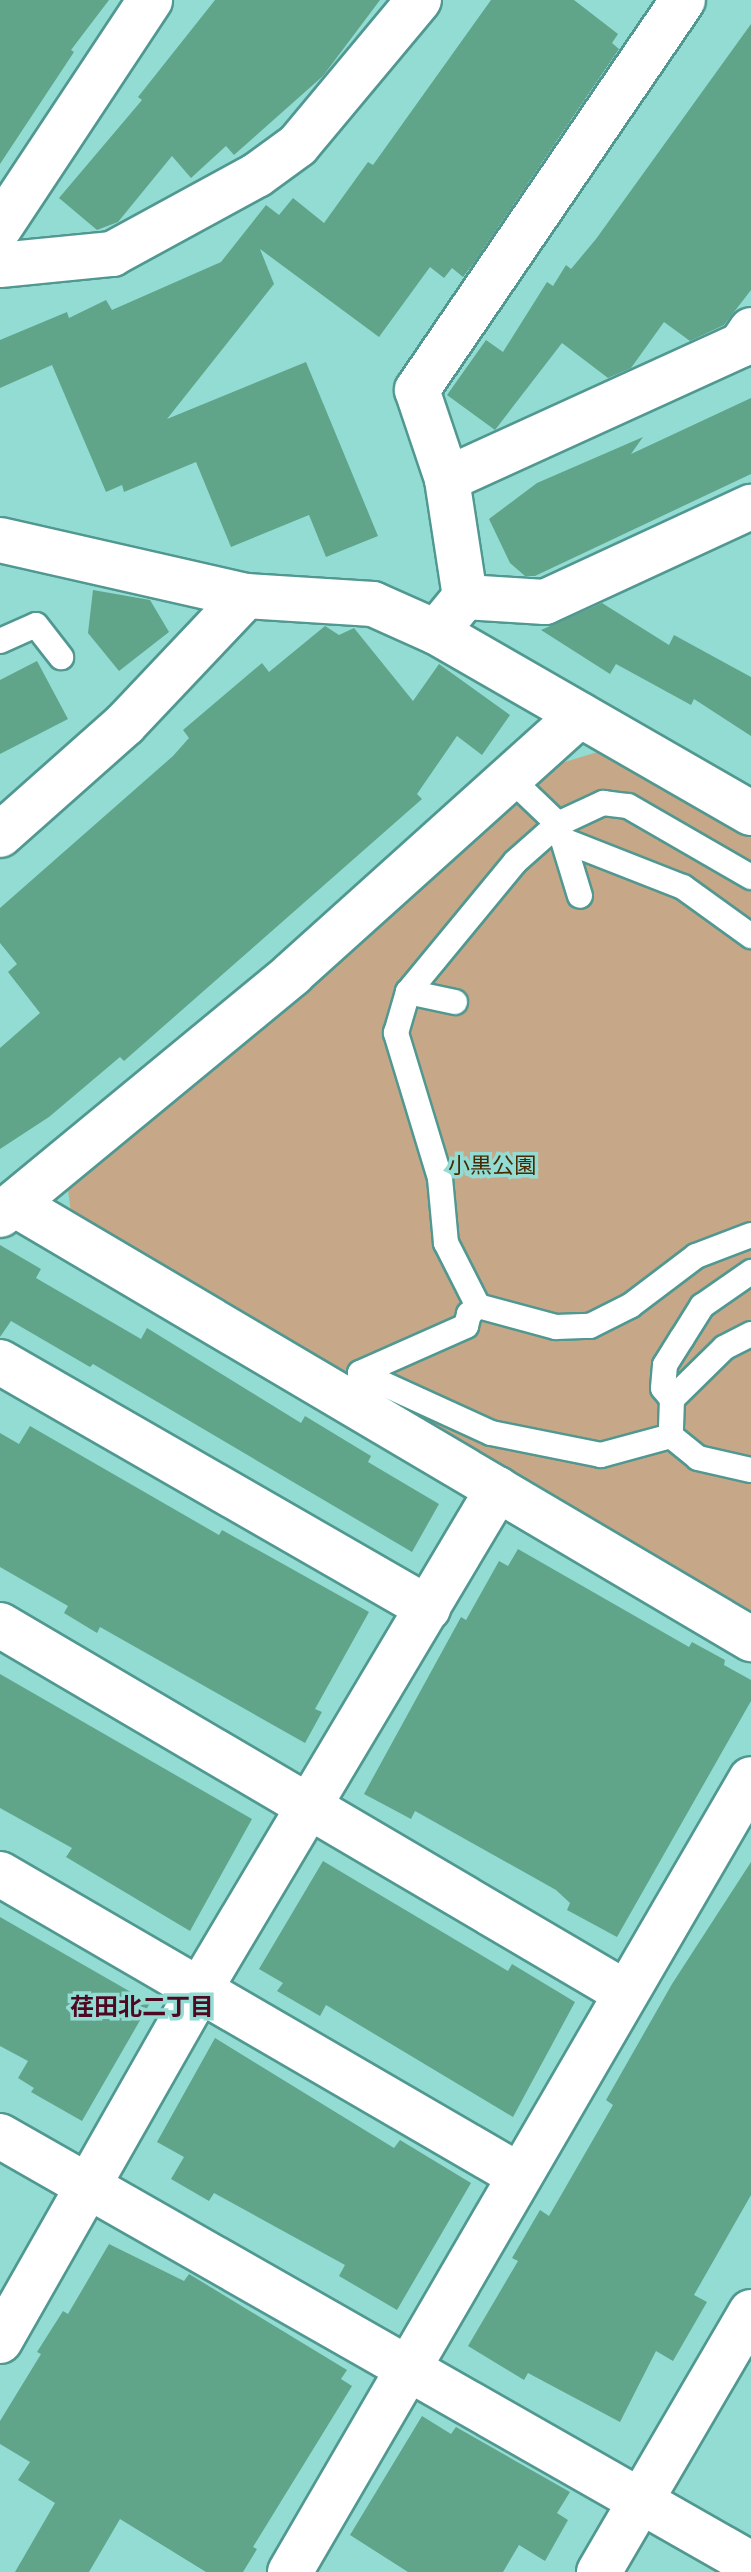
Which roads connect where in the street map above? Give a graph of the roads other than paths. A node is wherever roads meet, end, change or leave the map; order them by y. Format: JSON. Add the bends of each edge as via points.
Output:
{"nodes":[{"id":1,"x":150,"y":0,"type":"edge"},
{"id":2,"x":419,"y":0,"type":"edge"},
{"id":3,"x":683,"y":0,"type":"edge"},
{"id":4,"x":0,"y":227,"type":"edge"},
{"id":5,"x":0,"y":265,"type":"edge"},
{"id":6,"x":751,"y":330,"type":"edge"},
{"id":7,"x":447,"y":479,"type":"junction"},
{"id":8,"x":751,"y":507,"type":"edge"},
{"id":9,"x":0,"y":540,"type":"edge"},
{"id":10,"x":246,"y":596,"type":"junction"},
{"id":11,"x":465,"y":597,"type":"junction"},
{"id":12,"x":436,"y":632,"type":"junction"},
{"id":13,"x":0,"y":641,"type":"edge"},
{"id":14,"x":61,"y":657,"type":"dead end"},
{"id":15,"x":580,"y":715,"type":"junction"},
{"id":16,"x":510,"y":778,"type":"junction"},
{"id":17,"x":751,"y":813,"type":"edge"},
{"id":18,"x":560,"y":832,"type":"junction"},
{"id":19,"x":0,"y":835,"type":"edge"},
{"id":20,"x":751,"y":877,"type":"edge"},
{"id":21,"x":580,"y":896,"type":"dead end"},
{"id":22,"x":751,"y":936,"type":"edge"},
{"id":23,"x":408,"y":992,"type":"junction"},
{"id":24,"x":455,"y":1002,"type":"dead end"},
{"id":25,"x":8,"y":1210,"type":"edge"},
{"id":26,"x":751,"y":1235,"type":"edge"},
{"id":27,"x":751,"y":1272,"type":"edge"},
{"id":28,"x":478,"y":1306,"type":"junction"},
{"id":29,"x":751,"y":1334,"type":"edge"},
{"id":30,"x":0,"y":1362,"type":"edge"},
{"id":31,"x":672,"y":1399,"type":"junction"},
{"id":32,"x":671,"y":1436,"type":"junction"},
{"id":33,"x":751,"y":1470,"type":"edge"},
{"id":34,"x":498,"y":1489,"type":"junction"},
{"id":35,"x":428,"y":1608,"type":"junction"},
{"id":36,"x":0,"y":1625,"type":"edge"},
{"id":37,"x":751,"y":1639,"type":"edge"},
{"id":38,"x":751,"y":1779,"type":"edge"},
{"id":39,"x":308,"y":1806,"type":"junction"},
{"id":40,"x":0,"y":1874,"type":"edge"},
{"id":41,"x":200,"y":1989,"type":"junction"},
{"id":42,"x":626,"y":1993,"type":"junction"},
{"id":43,"x":0,"y":2136,"type":"edge"},
{"id":44,"x":520,"y":2176,"type":"junction"},
{"id":45,"x":87,"y":2186,"type":"junction"},
{"id":46,"x":751,"y":2312,"type":"edge"},
{"id":47,"x":0,"y":2341,"type":"edge"},
{"id":48,"x":410,"y":2365,"type":"junction"},
{"id":49,"x":642,"y":2500,"type":"junction"},
{"id":50,"x":751,"y":2564,"type":"edge"},
{"id":51,"x":290,"y":2572,"type":"edge"},
{"id":52,"x":599,"y":2572,"type":"edge"}],
"edges":[{"from":1,"to":4,"type":"street"},
{"from":2,"to":5,"type":"street","via":[[298,145],[257,175],[112,254]]},
{"from":3,"to":7,"type":"street","via":[[417,390]]},
{"from":6,"to":7,"type":"street","via":[[741,345]]},
{"from":7,"to":11,"type":"street"},
{"from":8,"to":11,"type":"street","via":[[545,602]]},
{"from":9,"to":10,"type":"street"},
{"from":10,"to":12,"type":"street","via":[[373,604]]},
{"from":10,"to":19,"type":"street","via":[[125,724]]},
{"from":11,"to":12,"type":"street"},
{"from":12,"to":15,"type":"street"},
{"from":13,"to":14,"type":"lane","via":[[36,625]]},
{"from":15,"to":16,"type":"street"},
{"from":15,"to":17,"type":"street"},
{"from":16,"to":18,"type":"lane"},
{"from":16,"to":25,"type":"street","via":[[292,974]]},
{"from":18,"to":20,"type":"lane","via":[[603,803],[628,806]]},
{"from":18,"to":21,"type":"lane"},
{"from":18,"to":22,"type":"lane","via":[[683,887]]},
{"from":18,"to":23,"type":"lane","via":[[515,862]]},
{"from":23,"to":24,"type":"lane"},
{"from":23,"to":28,"type":"lane","via":[[396,1033],[440,1178],[446,1243]]},
{"from":25,"to":34,"type":"street"},
{"from":26,"to":28,"type":"lane","via":[[696,1256],[630,1306],[590,1326],[556,1327]]},
{"from":27,"to":31,"type":"lane","via":[[702,1306],[665,1365],[663,1388]]},
{"from":28,"to":32,"type":"lane","via":[[466,1326],[360,1373],[451,1417],[601,1455]]},
{"from":29,"to":31,"type":"lane","via":[[724,1348]]},
{"from":30,"to":35,"type":"street"},
{"from":31,"to":32,"type":"lane"},
{"from":32,"to":33,"type":"lane","via":[[698,1458]]},
{"from":34,"to":35,"type":"street"},
{"from":34,"to":37,"type":"street"},
{"from":35,"to":39,"type":"street"},
{"from":36,"to":39,"type":"street"},
{"from":38,"to":42,"type":"street"},
{"from":39,"to":41,"type":"street"},
{"from":39,"to":42,"type":"street"},
{"from":40,"to":41,"type":"street"},
{"from":41,"to":44,"type":"street"},
{"from":41,"to":45,"type":"street"},
{"from":42,"to":44,"type":"street"},
{"from":43,"to":45,"type":"street"},
{"from":44,"to":48,"type":"street"},
{"from":45,"to":47,"type":"street"},
{"from":45,"to":48,"type":"street"},
{"from":46,"to":49,"type":"street"},
{"from":48,"to":49,"type":"street"},
{"from":48,"to":51,"type":"street"},
{"from":49,"to":50,"type":"street"},
{"from":49,"to":52,"type":"street"}]}
